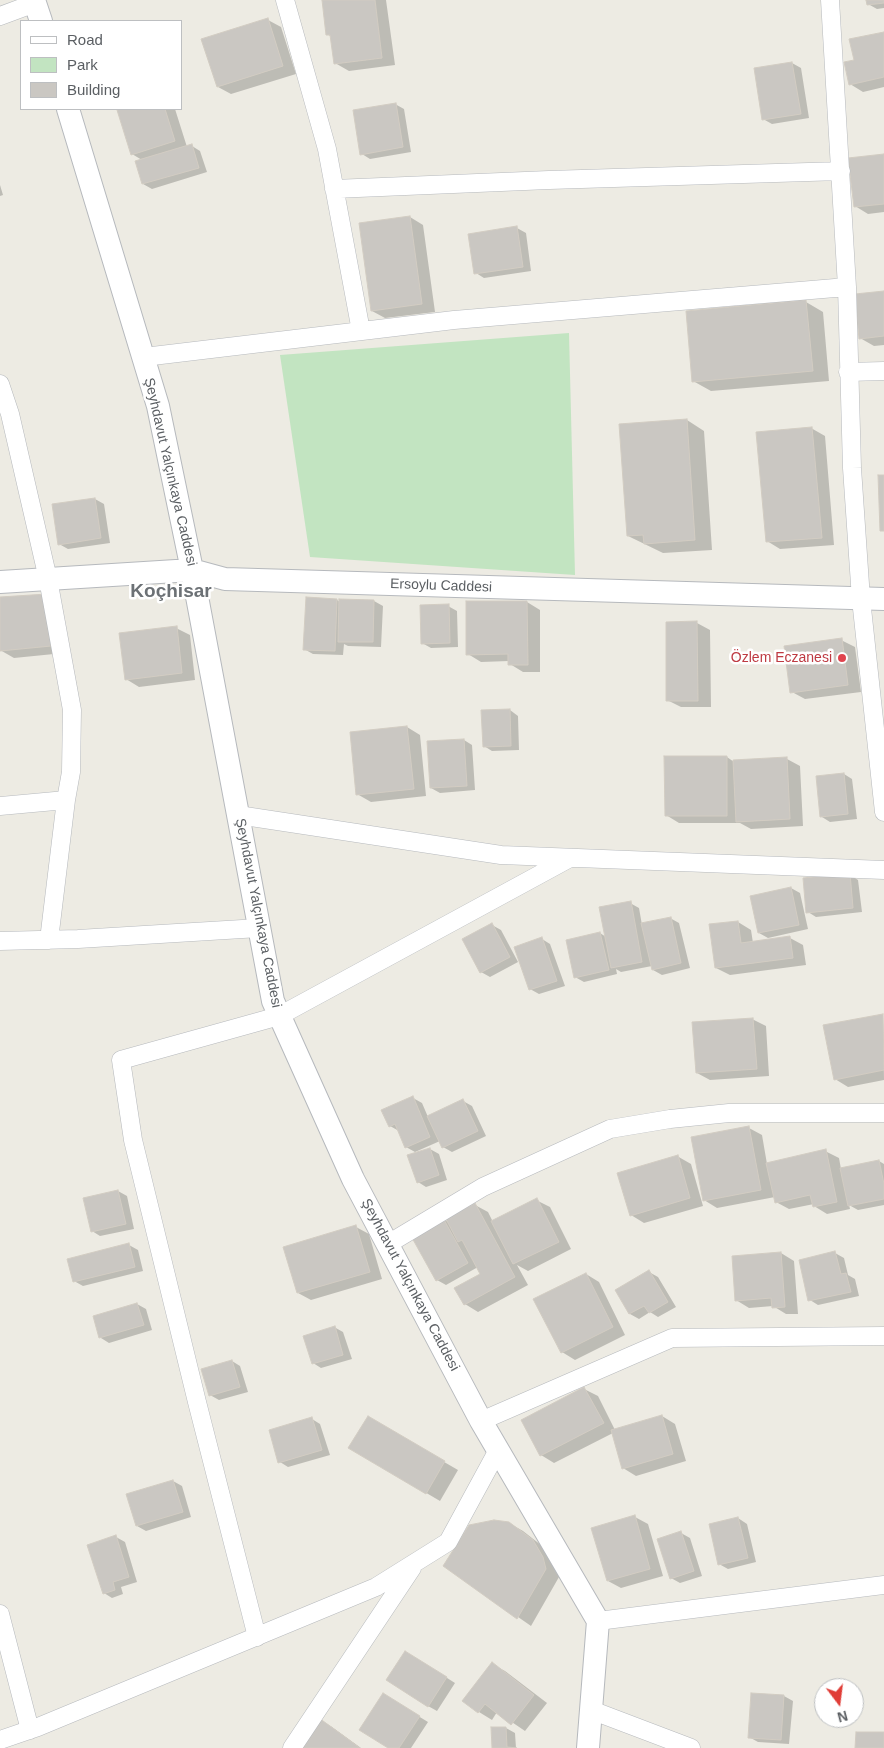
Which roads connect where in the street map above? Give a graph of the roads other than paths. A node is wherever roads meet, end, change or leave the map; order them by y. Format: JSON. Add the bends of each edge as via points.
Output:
{"nodes":[{"id":1,"x":285,"y":0,"type":"edge"},
{"id":2,"x":830,"y":0,"type":"edge"},
{"id":3,"x":37,"y":8,"type":"edge"},
{"id":4,"x":0,"y":16,"type":"edge"},
{"id":5,"x":68,"y":110,"type":"edge"},
{"id":6,"x":841,"y":171,"type":"junction"},
{"id":7,"x":334,"y":190,"type":"junction"},
{"id":8,"x":847,"y":287,"type":"junction"},
{"id":9,"x":361,"y":331,"type":"junction"},
{"id":10,"x":144,"y":358,"type":"junction"},
{"id":11,"x":884,"y":371,"type":"edge"},
{"id":12,"x":848,"y":372,"type":"junction"},
{"id":13,"x":0,"y":384,"type":"edge"},
{"id":14,"x":5,"y":415,"type":"edge"},
{"id":15,"x":192,"y":570,"type":"junction"},
{"id":16,"x":48,"y":579,"type":"junction"},
{"id":17,"x":0,"y":582,"type":"edge"},
{"id":18,"x":861,"y":599,"type":"junction"},
{"id":19,"x":884,"y":600,"type":"edge"},
{"id":20,"x":66,"y":800,"type":"junction"},
{"id":21,"x":0,"y":806,"type":"edge"},
{"id":22,"x":884,"y":812,"type":"edge"},
{"id":23,"x":238,"y":815,"type":"junction"},
{"id":24,"x":570,"y":858,"type":"junction"},
{"id":25,"x":884,"y":870,"type":"edge"},
{"id":26,"x":259,"y":928,"type":"junction"},
{"id":27,"x":49,"y":940,"type":"junction"},
{"id":28,"x":0,"y":941,"type":"edge"},
{"id":29,"x":279,"y":1016,"type":"junction"},
{"id":30,"x":884,"y":1113,"type":"edge"},
{"id":31,"x":388,"y":1244,"type":"junction"},
{"id":32,"x":884,"y":1336,"type":"edge"},
{"id":33,"x":481,"y":1421,"type":"junction"},
{"id":34,"x":498,"y":1450,"type":"junction"},
{"id":35,"x":417,"y":1561,"type":"junction"},
{"id":36,"x":884,"y":1585,"type":"edge"},
{"id":37,"x":0,"y":1614,"type":"edge"},
{"id":38,"x":598,"y":1621,"type":"junction"},
{"id":39,"x":257,"y":1636,"type":"junction"},
{"id":40,"x":591,"y":1710,"type":"junction"},
{"id":41,"x":30,"y":1730,"type":"junction"},
{"id":42,"x":0,"y":1740,"type":"edge"},
{"id":43,"x":292,"y":1748,"type":"edge"},
{"id":44,"x":588,"y":1748,"type":"edge"},
{"id":45,"x":691,"y":1748,"type":"edge"}],
"edges":[{"from":1,"to":7,"type":"street","via":[[327,148]]},
{"from":2,"to":6,"type":"street"},
{"from":3,"to":4,"type":"street"},
{"from":5,"to":10,"type":"street","name":"Şeyhdavut Yalçınkaya Caddesi"},
{"from":6,"to":7,"type":"street"},
{"from":6,"to":8,"type":"street"},
{"from":7,"to":9,"type":"street"},
{"from":8,"to":9,"type":"street","via":[[454,320]]},
{"from":8,"to":12,"type":"street"},
{"from":9,"to":10,"type":"street"},
{"from":10,"to":15,"type":"street","name":"Şeyhdavut Yalçınkaya Caddesi","via":[[158,406]]},
{"from":11,"to":12,"type":"street"},
{"from":12,"to":18,"type":"street"},
{"from":13,"to":14,"type":"street"},
{"from":14,"to":16,"type":"street"},
{"from":15,"to":16,"type":"street","name":"Ersoylu Caddesi"},
{"from":15,"to":18,"type":"street","name":"Ersoylu Caddesi","via":[[225,579]]},
{"from":15,"to":23,"type":"street","name":"Şeyhdavut Yalçınkaya Caddesi"},
{"from":16,"to":17,"type":"street","name":"Ersoylu Caddesi"},
{"from":16,"to":20,"type":"street","via":[[72,710],[71,772]]},
{"from":18,"to":19,"type":"street","name":"Ersoylu Caddesi"},
{"from":18,"to":22,"type":"street"},
{"from":20,"to":21,"type":"street"},
{"from":20,"to":27,"type":"street"},
{"from":23,"to":24,"type":"street","via":[[501,855]]},
{"from":23,"to":26,"type":"street","name":"Şeyhdavut Yalçınkaya Caddesi"},
{"from":24,"to":25,"type":"street"},
{"from":24,"to":29,"type":"street"},
{"from":26,"to":27,"type":"street"},
{"from":26,"to":29,"type":"street","name":"Şeyhdavut Yalçınkaya Caddesi","via":[[273,1001]]},
{"from":27,"to":28,"type":"street"},
{"from":29,"to":31,"type":"street","name":"Şeyhdavut Yalçınkaya Caddesi","via":[[353,1179]]},
{"from":29,"to":39,"type":"street","via":[[122,1060],[133,1140]]},
{"from":30,"to":31,"type":"street","via":[[729,1113],[610,1129],[483,1187]]},
{"from":31,"to":33,"type":"street","name":"Şeyhdavut Yalçınkaya Caddesi"},
{"from":32,"to":33,"type":"street","via":[[672,1338]]},
{"from":33,"to":34,"type":"street","name":"Şeyhdavut Yalçınkaya Caddesi"},
{"from":34,"to":35,"type":"street","via":[[448,1542]]},
{"from":34,"to":38,"type":"street","name":"Şeyhdavut Yalçınkaya Caddesi"},
{"from":35,"to":39,"type":"street","via":[[376,1587]]},
{"from":35,"to":43,"type":"street"},
{"from":36,"to":38,"type":"street"},
{"from":37,"to":41,"type":"street"},
{"from":38,"to":40,"type":"street"},
{"from":39,"to":41,"type":"street"},
{"from":40,"to":44,"type":"street"},
{"from":40,"to":45,"type":"street"},
{"from":41,"to":42,"type":"street"}]}
